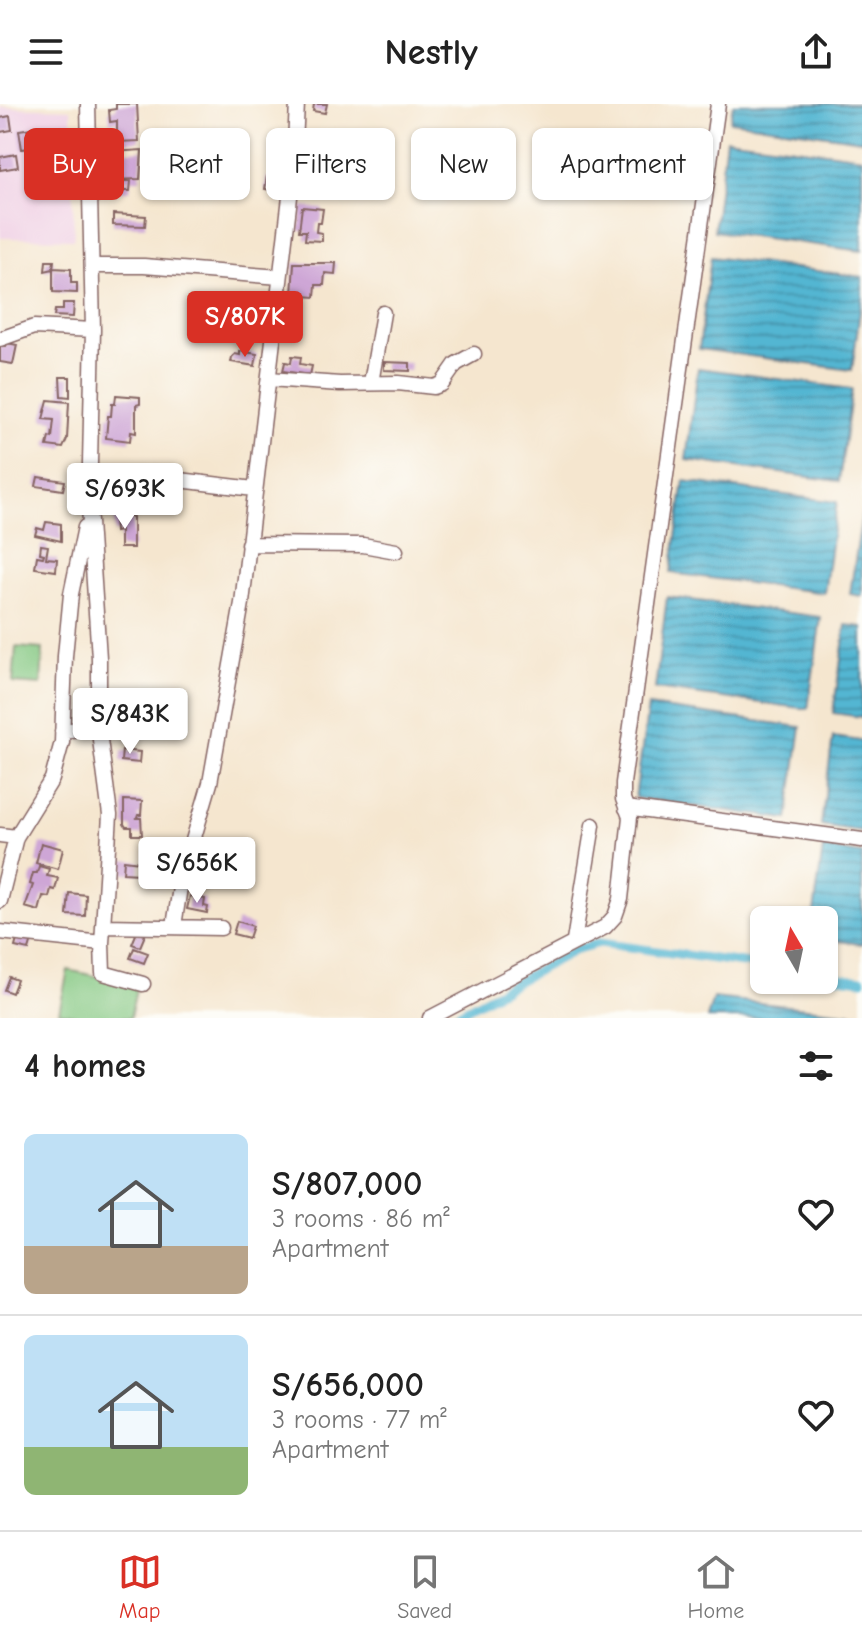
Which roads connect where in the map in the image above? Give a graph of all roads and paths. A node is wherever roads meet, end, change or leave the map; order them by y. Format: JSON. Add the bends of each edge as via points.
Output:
{"nodes":[{"id":1,"x":88,"y":104,"type":"edge"},
{"id":2,"x":297,"y":104,"type":"edge"},
{"id":3,"x":718,"y":104,"type":"edge"},
{"id":4,"x":92,"y":266,"type":"junction"},
{"id":5,"x":280,"y":277,"type":"junction"},
{"id":6,"x":383,"y":313,"type":"dead end"},
{"id":7,"x":93,"y":330,"type":"junction"},
{"id":8,"x":0,"y":339,"type":"edge"},
{"id":9,"x":474,"y":354,"type":"dead end"},
{"id":10,"x":269,"y":379,"type":"junction"},
{"id":11,"x":371,"y":383,"type":"junction"},
{"id":12,"x":91,"y":475,"type":"junction"},
{"id":13,"x":254,"y":489,"type":"junction"},
{"id":14,"x":89,"y":507,"type":"junction"},
{"id":15,"x":248,"y":544,"type":"junction"},
{"id":16,"x":396,"y":551,"type":"dead end"},
{"id":17,"x":62,"y":731,"type":"junction"},
{"id":18,"x":99,"y":732,"type":"junction"},
{"id":19,"x":626,"y":808,"type":"junction"},
{"id":20,"x":593,"y":825,"type":"dead end"},
{"id":21,"x":0,"y":835,"type":"edge"},
{"id":22,"x":16,"y":837,"type":"junction"},
{"id":23,"x":862,"y":840,"type":"edge"},
{"id":24,"x":0,"y":901,"type":"edge"},
{"id":25,"x":103,"y":926,"type":"junction"},
{"id":26,"x":174,"y":926,"type":"junction"},
{"id":27,"x":221,"y":928,"type":"dead end"},
{"id":28,"x":0,"y":932,"type":"edge"},
{"id":29,"x":574,"y":941,"type":"junction"},
{"id":30,"x":102,"y":943,"type":"junction"},
{"id":31,"x":143,"y":984,"type":"dead end"},
{"id":32,"x":430,"y":1018,"type":"edge"}],
"edges":[{"from":1,"to":4,"type":"street"},
{"from":2,"to":5,"type":"street"},
{"from":3,"to":19,"type":"street","via":[[623,783]]},
{"from":4,"to":5,"type":"street"},
{"from":4,"to":7,"type":"street"},
{"from":5,"to":10,"type":"street"},
{"from":6,"to":11,"type":"street"},
{"from":7,"to":8,"type":"street","via":[[34,327]]},
{"from":7,"to":12,"type":"street"},
{"from":9,"to":11,"type":"street","via":[[434,387]]},
{"from":10,"to":11,"type":"street"},
{"from":10,"to":13,"type":"street"},
{"from":12,"to":13,"type":"street"},
{"from":12,"to":14,"type":"street"},
{"from":13,"to":15,"type":"street"},
{"from":14,"to":17,"type":"street","via":[[71,594]]},
{"from":14,"to":18,"type":"street"},
{"from":15,"to":16,"type":"street","via":[[363,545]]},
{"from":15,"to":26,"type":"street","via":[[210,783],[181,881]]},
{"from":17,"to":18,"type":"street"},
{"from":17,"to":22,"type":"street","via":[[52,779]]},
{"from":18,"to":25,"type":"street","via":[[110,815]]},
{"from":19,"to":23,"type":"street"},
{"from":19,"to":29,"type":"street","via":[[630,817],[615,916],[605,927]]},
{"from":20,"to":29,"type":"street"},
{"from":21,"to":22,"type":"street"},
{"from":22,"to":24,"type":"street"},
{"from":25,"to":26,"type":"street"},
{"from":25,"to":30,"type":"street"},
{"from":26,"to":27,"type":"street"},
{"from":28,"to":30,"type":"street"},
{"from":29,"to":32,"type":"street"},
{"from":30,"to":31,"type":"street","via":[[103,973]]}]}
